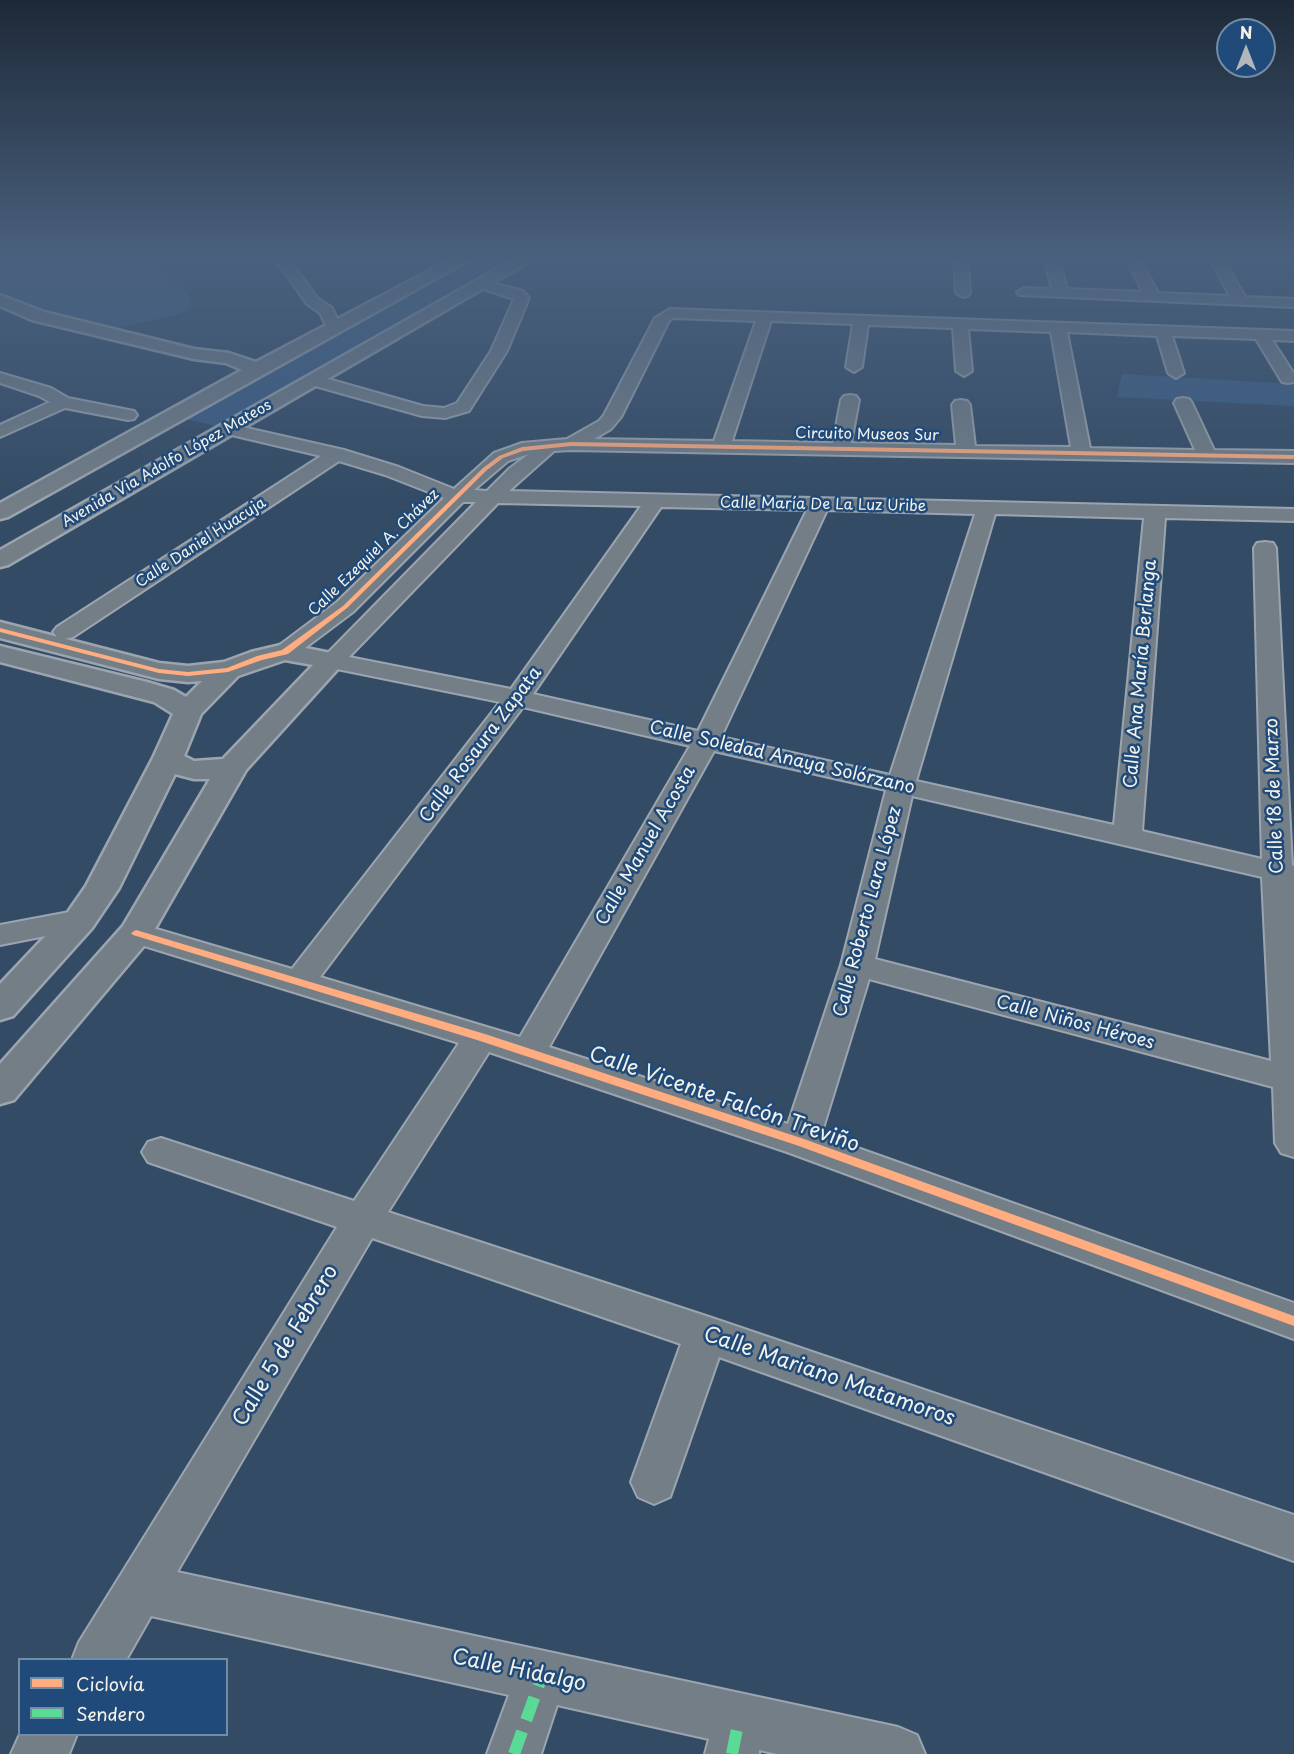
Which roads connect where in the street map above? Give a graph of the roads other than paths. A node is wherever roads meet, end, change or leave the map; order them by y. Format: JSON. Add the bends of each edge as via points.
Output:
{"nodes":[{"id":1,"x":148,"y":343,"type":"edge"},
{"id":2,"x":307,"y":343,"type":"edge"},
{"id":3,"x":345,"y":343,"type":"edge"},
{"id":4,"x":360,"y":343,"type":"edge"},
{"id":5,"x":503,"y":343,"type":"edge"},
{"id":6,"x":650,"y":343,"type":"edge"},
{"id":7,"x":757,"y":343,"type":"edge"},
{"id":8,"x":858,"y":343,"type":"edge"},
{"id":9,"x":962,"y":343,"type":"edge"},
{"id":10,"x":1061,"y":343,"type":"edge"},
{"id":11,"x":1167,"y":343,"type":"edge"},
{"id":12,"x":1266,"y":343,"type":"edge"},
{"id":13,"x":337,"y":354,"type":"junction"},
{"id":14,"x":279,"y":357,"type":"junction"},
{"id":15,"x":854,"y":367,"type":"dead end"},
{"id":16,"x":257,"y":369,"type":"junction"},
{"id":17,"x":964,"y":371,"type":"dead end"},
{"id":18,"x":1176,"y":373,"type":"dead end"},
{"id":19,"x":0,"y":378,"type":"edge"},
{"id":20,"x":1288,"y":378,"type":"dead end"},
{"id":21,"x":314,"y":381,"type":"junction"},
{"id":22,"x":850,"y":400,"type":"dead end"},
{"id":23,"x":63,"y":402,"type":"junction"},
{"id":24,"x":1183,"y":403,"type":"dead end"},
{"id":25,"x":961,"y":405,"type":"dead end"},
{"id":26,"x":217,"y":414,"type":"junction"},
{"id":27,"x":128,"y":415,"type":"dead end"},
{"id":28,"x":0,"y":432,"type":"edge"},
{"id":29,"x":571,"y":444,"type":"junction"},
{"id":30,"x":548,"y":446,"type":"junction"},
{"id":31,"x":721,"y":448,"type":"junction"},
{"id":32,"x":841,"y":450,"type":"junction"},
{"id":33,"x":966,"y":452,"type":"junction"},
{"id":34,"x":337,"y":454,"type":"junction"},
{"id":35,"x":1082,"y":454,"type":"junction"},
{"id":36,"x":1207,"y":456,"type":"junction"},
{"id":37,"x":1294,"y":457,"type":"edge"},
{"id":38,"x":455,"y":496,"type":"junction"},
{"id":39,"x":491,"y":498,"type":"junction"},
{"id":40,"x":654,"y":502,"type":"junction"},
{"id":41,"x":819,"y":505,"type":"junction"},
{"id":42,"x":987,"y":508,"type":"junction"},
{"id":43,"x":0,"y":512,"type":"edge"},
{"id":44,"x":1155,"y":513,"type":"junction"},
{"id":45,"x":1294,"y":515,"type":"edge"},
{"id":46,"x":1265,"y":548,"type":"dead end"},
{"id":47,"x":0,"y":560,"type":"edge"},
{"id":48,"x":0,"y":630,"type":"edge"},
{"id":49,"x":65,"y":632,"type":"dead end"},
{"id":50,"x":285,"y":652,"type":"junction"},
{"id":51,"x":0,"y":654,"type":"edge"},
{"id":52,"x":332,"y":661,"type":"junction"},
{"id":53,"x":228,"y":670,"type":"junction"},
{"id":54,"x":516,"y":698,"type":"junction"},
{"id":55,"x":1283,"y":702,"type":"edge"},
{"id":56,"x":188,"y":711,"type":"junction"},
{"id":57,"x":706,"y":741,"type":"junction"},
{"id":58,"x":168,"y":758,"type":"junction"},
{"id":59,"x":233,"y":765,"type":"junction"},
{"id":60,"x":901,"y":784,"type":"junction"},
{"id":61,"x":1127,"y":835,"type":"junction"},
{"id":62,"x":1286,"y":873,"type":"edge"},
{"id":63,"x":80,"y":920,"type":"junction"},
{"id":64,"x":136,"y":933,"type":"junction"},
{"id":65,"x":0,"y":935,"type":"edge"},
{"id":66,"x":857,"y":965,"type":"junction"},
{"id":67,"x":299,"y":982,"type":"junction"},
{"id":68,"x":0,"y":1007,"type":"edge"},
{"id":69,"x":481,"y":1037,"type":"junction"},
{"id":70,"x":528,"y":1053,"type":"junction"},
{"id":71,"x":1293,"y":1080,"type":"edge"},
{"id":72,"x":0,"y":1090,"type":"edge"},
{"id":73,"x":800,"y":1142,"type":"junction"},
{"id":74,"x":1294,"y":1143,"type":"edge"},
{"id":75,"x":161,"y":1152,"type":"dead end"},
{"id":76,"x":363,"y":1219,"type":"junction"},
{"id":77,"x":1294,"y":1321,"type":"edge"},
{"id":78,"x":706,"y":1334,"type":"junction"},
{"id":79,"x":654,"y":1482,"type":"dead end"},
{"id":80,"x":1294,"y":1538,"type":"edge"},
{"id":81,"x":141,"y":1589,"type":"junction"},
{"id":82,"x":98,"y":1658,"type":"edge"},
{"id":83,"x":542,"y":1676,"type":"junction"},
{"id":84,"x":50,"y":1736,"type":"edge"},
{"id":85,"x":735,"y":1737,"type":"edge"},
{"id":86,"x":38,"y":1754,"type":"edge"},
{"id":87,"x":514,"y":1754,"type":"edge"},
{"id":88,"x":898,"y":1754,"type":"edge"}],
"edges":[{"from":1,"to":16,"type":"main road","via":[[194,354],[212,363]]},
{"from":2,"to":14,"type":"main road","name":"Avenida Via Adolfo López Mateos"},
{"from":3,"to":13,"type":"main road","via":[[349,348]]},
{"from":4,"to":13,"type":"main road","name":"Avenida Via Adolfo López Mateos"},
{"from":5,"to":21,"type":"street","via":[[463,407],[445,412],[422,411]]},
{"from":6,"to":29,"type":"street","via":[[612,417]]},
{"from":7,"to":31,"type":"street"},
{"from":8,"to":15,"type":"street"},
{"from":9,"to":17,"type":"street"},
{"from":10,"to":35,"type":"street"},
{"from":11,"to":18,"type":"street"},
{"from":12,"to":20,"type":"street"},
{"from":13,"to":14,"type":"main road"},
{"from":13,"to":21,"type":"main road","name":"Avenida Via Adolfo López Mateos"},
{"from":14,"to":16,"type":"main road","name":"Avenida Via Adolfo López Mateos"},
{"from":16,"to":26,"type":"main road","name":"Avenida Via Adolfo López Mateos"},
{"from":19,"to":23,"type":"street"},
{"from":21,"to":26,"type":"main road","name":"Avenida Via Adolfo López Mateos","via":[[263,409]]},
{"from":22,"to":32,"type":"street"},
{"from":23,"to":27,"type":"street"},
{"from":23,"to":28,"type":"street"},
{"from":24,"to":36,"type":"street"},
{"from":25,"to":33,"type":"street"},
{"from":26,"to":34,"type":"street","name":"Calle María De La Luz Uribe"},
{"from":26,"to":43,"type":"main road","name":"Avenida Via Adolfo López Mateos"},
{"from":26,"to":47,"type":"main road","name":"Avenida Via Adolfo López Mateos"},
{"from":29,"to":30,"type":"street","name":"Circuito Museos Sur"},
{"from":29,"to":31,"type":"street","name":"Circuito Museos Sur"},
{"from":30,"to":38,"type":"street","name":"Circuito Museos Sur","via":[[522,449],[501,457]]},
{"from":30,"to":39,"type":"street","via":[[544,454],[517,472]]},
{"from":31,"to":32,"type":"street","name":"Circuito Museos Sur"},
{"from":32,"to":33,"type":"street","name":"Circuito Museos Sur"},
{"from":33,"to":35,"type":"street","name":"Circuito Museos Sur"},
{"from":34,"to":38,"type":"street","name":"Calle María De La Luz Uribe"},
{"from":34,"to":49,"type":"street","name":"Calle Daniel Huacuja"},
{"from":35,"to":36,"type":"street","name":"Circuito Museos Sur"},
{"from":36,"to":37,"type":"street","name":"Circuito Museos Sur"},
{"from":38,"to":39,"type":"street","name":"Calle María De La Luz Uribe"},
{"from":38,"to":50,"type":"street","name":"Calle Ezequiel A. Chávez","via":[[345,607]]},
{"from":39,"to":40,"type":"street","name":"Calle María De La Luz Uribe"},
{"from":39,"to":52,"type":"street"},
{"from":40,"to":41,"type":"street","name":"Calle María De La Luz Uribe"},
{"from":40,"to":54,"type":"street","name":"Calle Rosaura Zapata"},
{"from":41,"to":42,"type":"street","name":"Calle María De La Luz Uribe"},
{"from":41,"to":57,"type":"street","name":"Calle Manuel Acosta"},
{"from":42,"to":44,"type":"street","name":"Calle María De La Luz Uribe"},
{"from":42,"to":60,"type":"street","name":"Calle Roberto Lara López"},
{"from":44,"to":45,"type":"street","name":"Calle María De La Luz Uribe"},
{"from":44,"to":61,"type":"street","name":"Calle Ana María Berlanga"},
{"from":46,"to":55,"type":"street","name":"Calle 18 de Marzo"},
{"from":48,"to":53,"type":"main road","via":[[159,671],[189,674]]},
{"from":50,"to":52,"type":"main road","name":"Calle Soledad Anaya Solórzano"},
{"from":50,"to":53,"type":"main road"},
{"from":51,"to":56,"type":"main road","via":[[164,696]]},
{"from":52,"to":54,"type":"street","name":"Calle Soledad Anaya Solórzano"},
{"from":52,"to":59,"type":"main road"},
{"from":53,"to":56,"type":"main road"},
{"from":54,"to":57,"type":"street","name":"Calle Soledad Anaya Solórzano"},
{"from":54,"to":67,"type":"street","name":"Calle Rosaura Zapata"},
{"from":55,"to":62,"type":"street","name":"Calle 18 de Marzo"},
{"from":56,"to":58,"type":"main road"},
{"from":57,"to":60,"type":"street","name":"Calle Soledad Anaya Solórzano"},
{"from":57,"to":70,"type":"street","name":"Calle Manuel Acosta"},
{"from":58,"to":59,"type":"main road","via":[[178,766],[194,770]]},
{"from":58,"to":63,"type":"main road","via":[[102,888]]},
{"from":59,"to":64,"type":"main road"},
{"from":60,"to":61,"type":"street","name":"Calle Soledad Anaya Solórzano"},
{"from":60,"to":66,"type":"street","name":"Calle Roberto Lara López"},
{"from":61,"to":62,"type":"street","name":"Calle Soledad Anaya Solórzano"},
{"from":62,"to":71,"type":"street","name":"Calle 18 de Marzo"},
{"from":63,"to":65,"type":"street"},
{"from":63,"to":68,"type":"main road"},
{"from":64,"to":67,"type":"street","name":"Calle Vicente Falcón Treviño"},
{"from":64,"to":72,"type":"main road"},
{"from":66,"to":71,"type":"street","name":"Calle Niños Héroes"},
{"from":66,"to":73,"type":"street","name":"Calle Roberto Lara López"},
{"from":67,"to":69,"type":"street","name":"Calle Vicente Falcón Treviño"},
{"from":69,"to":70,"type":"street","name":"Calle Vicente Falcón Treviño"},
{"from":69,"to":76,"type":"street","name":"Calle 5 de Febrero"},
{"from":70,"to":73,"type":"street","name":"Calle Vicente Falcón Treviño"},
{"from":71,"to":74,"type":"street","name":"Calle 18 de Marzo"},
{"from":73,"to":77,"type":"street","name":"Calle Vicente Falcón Treviño"},
{"from":75,"to":76,"type":"street","name":"Calle Mariano Matamoros"},
{"from":76,"to":78,"type":"street","name":"Calle Mariano Matamoros"},
{"from":76,"to":81,"type":"street","name":"Calle 5 de Febrero"},
{"from":78,"to":79,"type":"street"},
{"from":78,"to":80,"type":"street","name":"Calle Mariano Matamoros"},
{"from":81,"to":82,"type":"street","name":"Calle 5 de Febrero"},
{"from":81,"to":83,"type":"street","name":"Calle Hidalgo"},
{"from":83,"to":85,"type":"street","name":"Calle Hidalgo"},
{"from":83,"to":87,"type":"street"},
{"from":84,"to":86,"type":"street"},
{"from":85,"to":88,"type":"street","name":"Calle Hidalgo"}]}
